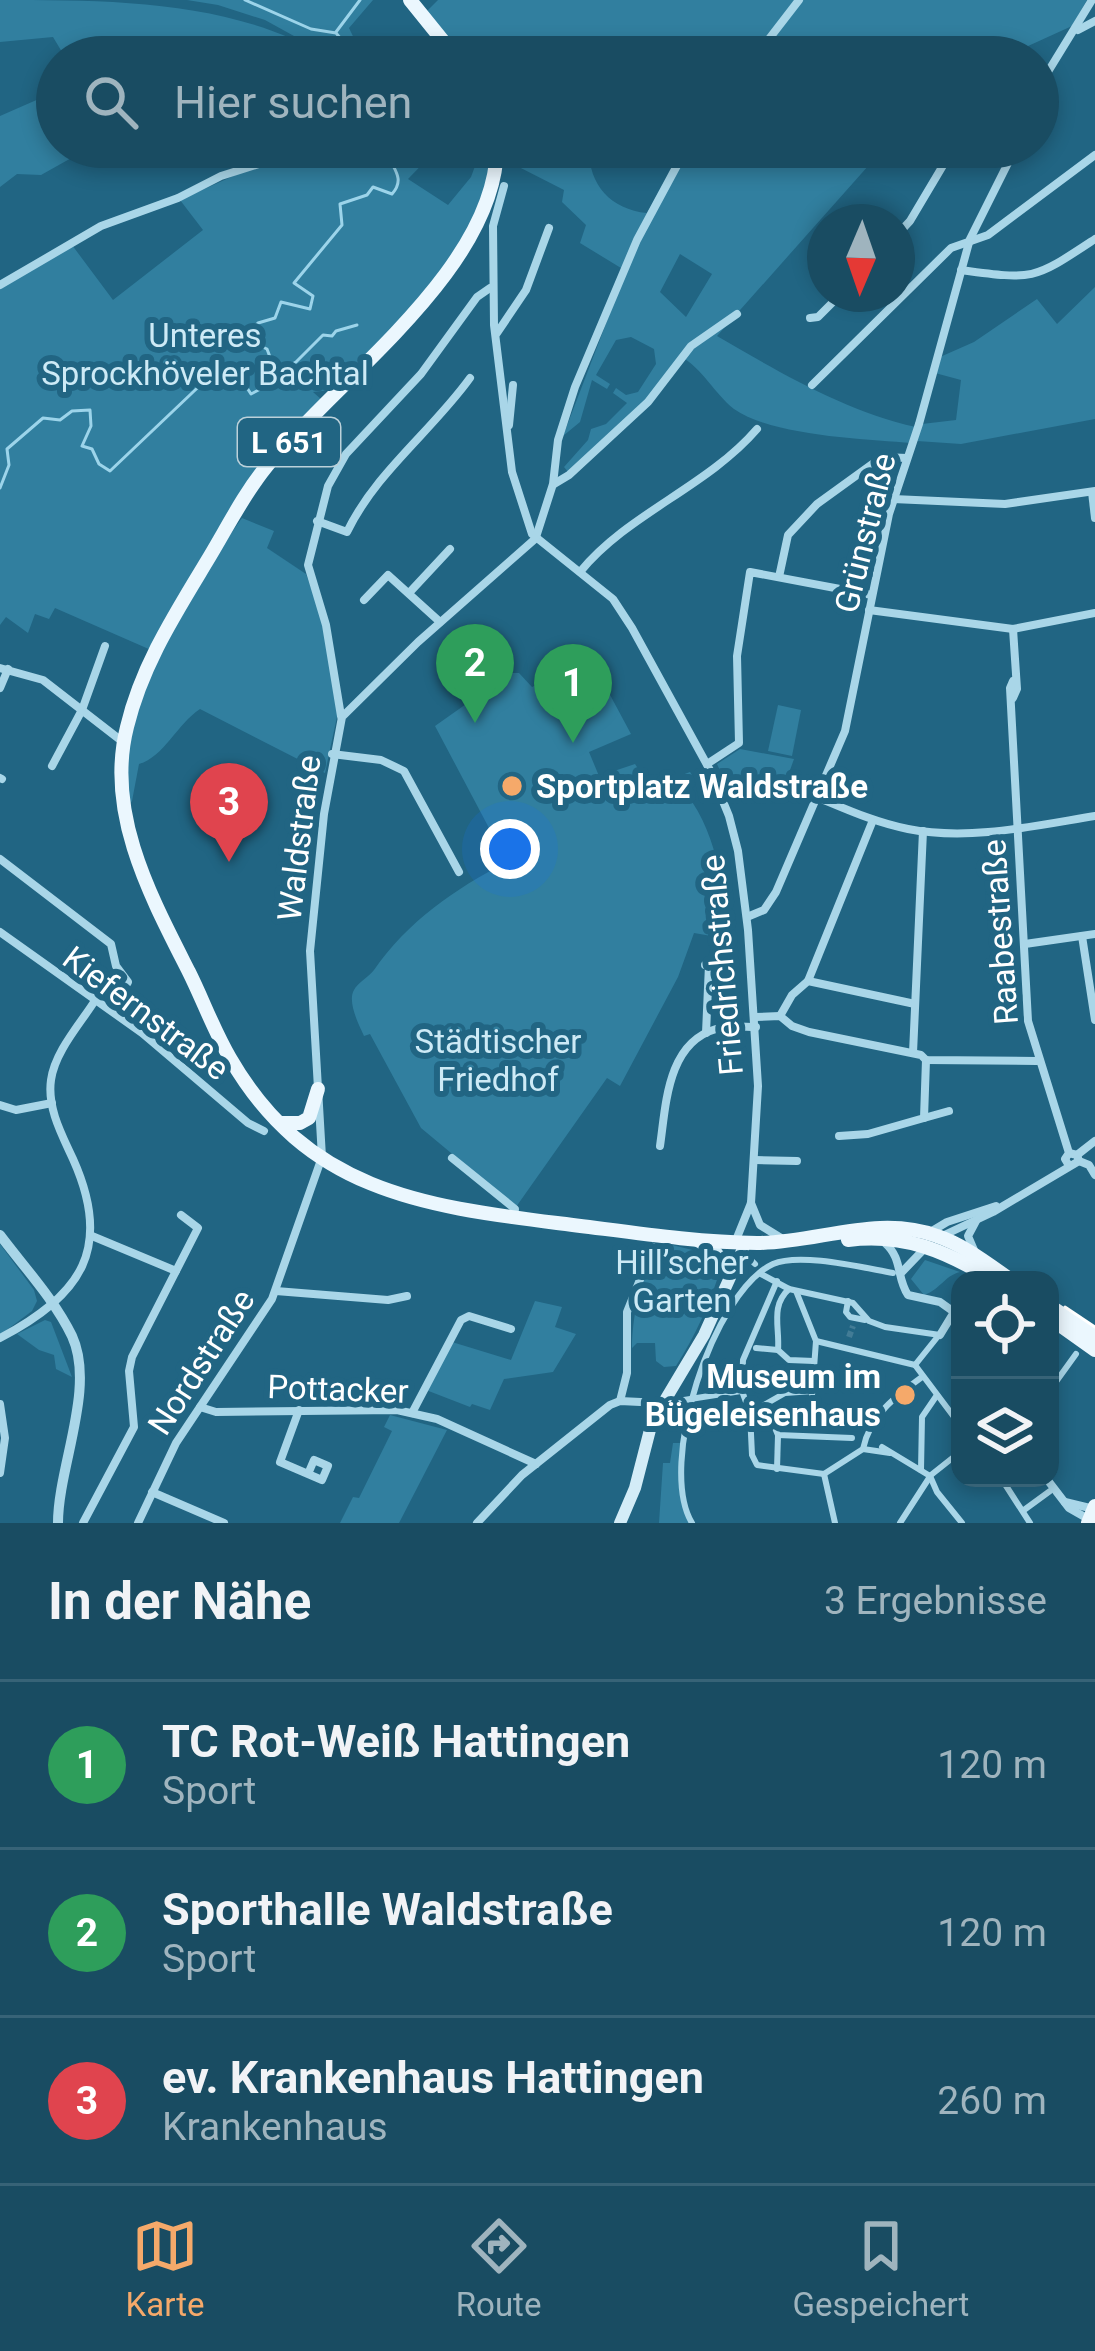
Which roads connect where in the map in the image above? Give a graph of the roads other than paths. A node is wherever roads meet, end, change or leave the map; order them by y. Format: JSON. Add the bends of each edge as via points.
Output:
{"nodes":[{"id":1,"x":410,"y":0,"type":"edge"},
{"id":2,"x":799,"y":0,"type":"edge"},
{"id":3,"x":1092,"y":0,"type":"edge"},
{"id":4,"x":1095,"y":20,"type":"edge"},
{"id":5,"x":1077,"y":31,"type":"junction"},
{"id":6,"x":439,"y":36,"type":"edge"},
{"id":7,"x":771,"y":36,"type":"edge"},
{"id":8,"x":1059,"y":57,"type":"edge"},
{"id":9,"x":1095,"y":155,"type":"edge"},
{"id":10,"x":246,"y":168,"type":"edge"},
{"id":11,"x":495,"y":168,"type":"edge"},
{"id":12,"x":676,"y":168,"type":"edge"},
{"id":13,"x":942,"y":168,"type":"edge"},
{"id":14,"x":1006,"y":168,"type":"edge"},
{"id":15,"x":504,"y":186,"type":"dead end"},
{"id":16,"x":915,"y":213,"type":"edge"},
{"id":17,"x":549,"y":228,"type":"dead end"},
{"id":18,"x":970,"y":239,"type":"junction"},
{"id":19,"x":1095,"y":239,"type":"edge"},
{"id":20,"x":961,"y":270,"type":"junction"},
{"id":21,"x":915,"y":280,"type":"edge"},
{"id":22,"x":0,"y":285,"type":"edge"},
{"id":23,"x":491,"y":287,"type":"junction"},
{"id":24,"x":822,"y":312,"type":"edge"},
{"id":25,"x":882,"y":312,"type":"edge"},
{"id":26,"x":737,"y":314,"type":"dead end"},
{"id":27,"x":810,"y":319,"type":"dead end"},
{"id":28,"x":495,"y":335,"type":"junction"},
{"id":29,"x":470,"y":378,"type":"dead end"},
{"id":30,"x":514,"y":385,"type":"dead end"},
{"id":31,"x":812,"y":385,"type":"dead end"},
{"id":32,"x":757,"y":429,"type":"dead end"},
{"id":33,"x":507,"y":439,"type":"junction"},
{"id":34,"x":907,"y":458,"type":"junction"},
{"id":35,"x":553,"y":484,"type":"junction"},
{"id":36,"x":1093,"y":492,"type":"edge"},
{"id":37,"x":893,"y":499,"type":"junction"},
{"id":38,"x":1095,"y":518,"type":"edge"},
{"id":39,"x":317,"y":521,"type":"junction"},
{"id":40,"x":536,"y":539,"type":"junction"},
{"id":41,"x":450,"y":549,"type":"dead end"},
{"id":42,"x":580,"y":572,"type":"junction"},
{"id":43,"x":778,"y":577,"type":"junction"},
{"id":44,"x":410,"y":593,"type":"junction"},
{"id":45,"x":872,"y":595,"type":"junction"},
{"id":46,"x":364,"y":600,"type":"dead end"},
{"id":47,"x":869,"y":610,"type":"junction"},
{"id":48,"x":1095,"y":613,"type":"edge"},
{"id":49,"x":440,"y":622,"type":"junction"},
{"id":50,"x":1013,"y":629,"type":"junction"},
{"id":51,"x":105,"y":646,"type":"dead end"},
{"id":52,"x":4,"y":669,"type":"edge"},
{"id":53,"x":0,"y":688,"type":"edge"},
{"id":54,"x":82,"y":710,"type":"junction"},
{"id":55,"x":341,"y":717,"type":"junction"},
{"id":56,"x":123,"y":742,"type":"junction"},
{"id":57,"x":332,"y":754,"type":"junction"},
{"id":58,"x":706,"y":764,"type":"junction"},
{"id":59,"x":52,"y":766,"type":"dead end"},
{"id":60,"x":819,"y":798,"type":"junction"},
{"id":61,"x":1095,"y":816,"type":"edge"},
{"id":62,"x":873,"y":820,"type":"junction"},
{"id":63,"x":1018,"y":828,"type":"junction"},
{"id":64,"x":923,"y":832,"type":"junction"},
{"id":65,"x":0,"y":860,"type":"edge"},
{"id":66,"x":459,"y":872,"type":"dead end"},
{"id":67,"x":747,"y":917,"type":"junction"},
{"id":68,"x":0,"y":932,"type":"edge"},
{"id":69,"x":1095,"y":934,"type":"edge"},
{"id":70,"x":1082,"y":936,"type":"junction"},
{"id":71,"x":1024,"y":944,"type":"junction"},
{"id":72,"x":704,"y":965,"type":"dead end"},
{"id":73,"x":808,"y":981,"type":"junction"},
{"id":74,"x":96,"y":999,"type":"junction"},
{"id":75,"x":914,"y":1004,"type":"junction"},
{"id":76,"x":111,"y":1010,"type":"junction"},
{"id":77,"x":780,"y":1016,"type":"junction"},
{"id":78,"x":1095,"y":1020,"type":"edge"},
{"id":79,"x":755,"y":1022,"type":"junction"},
{"id":80,"x":706,"y":1033,"type":"junction"},
{"id":81,"x":913,"y":1054,"type":"junction"},
{"id":82,"x":926,"y":1060,"type":"junction"},
{"id":83,"x":1037,"y":1061,"type":"junction"},
{"id":84,"x":318,"y":1089,"type":"junction"},
{"id":85,"x":52,"y":1103,"type":"junction"},
{"id":86,"x":0,"y":1105,"type":"edge"},
{"id":87,"x":950,"y":1111,"type":"dead end"},
{"id":88,"x":924,"y":1118,"type":"junction"},
{"id":89,"x":282,"y":1123,"type":"junction"},
{"id":90,"x":264,"y":1131,"type":"dead end"},
{"id":91,"x":838,"y":1136,"type":"dead end"},
{"id":92,"x":1095,"y":1141,"type":"edge"},
{"id":93,"x":660,"y":1146,"type":"dead end"},
{"id":94,"x":322,"y":1157,"type":"junction"},
{"id":95,"x":452,"y":1158,"type":"dead end"},
{"id":96,"x":1073,"y":1158,"type":"junction"},
{"id":97,"x":755,"y":1160,"type":"junction"},
{"id":98,"x":796,"y":1161,"type":"dead end"},
{"id":99,"x":1095,"y":1175,"type":"edge"},
{"id":100,"x":752,"y":1206,"type":"junction"},
{"id":101,"x":997,"y":1206,"type":"junction"},
{"id":102,"x":181,"y":1215,"type":"dead end"},
{"id":103,"x":514,"y":1217,"type":"junction"},
{"id":104,"x":976,"y":1220,"type":"junction"},
{"id":105,"x":0,"y":1235,"type":"edge"},
{"id":106,"x":92,"y":1236,"type":"junction"},
{"id":107,"x":872,"y":1238,"type":"junction"},
{"id":108,"x":693,"y":1239,"type":"junction"},
{"id":109,"x":794,"y":1240,"type":"junction"},
{"id":110,"x":928,"y":1240,"type":"junction"},
{"id":111,"x":653,"y":1246,"type":"dead end"},
{"id":112,"x":979,"y":1258,"type":"junction"},
{"id":113,"x":749,"y":1259,"type":"junction"},
{"id":114,"x":727,"y":1268,"type":"junction"},
{"id":115,"x":899,"y":1270,"type":"junction"},
{"id":116,"x":176,"y":1271,"type":"junction"},
{"id":117,"x":978,"y":1271,"type":"edge"},
{"id":118,"x":998,"y":1271,"type":"edge"},
{"id":119,"x":777,"y":1281,"type":"junction"},
{"id":120,"x":726,"y":1286,"type":"junction"},
{"id":121,"x":793,"y":1290,"type":"junction"},
{"id":122,"x":276,"y":1291,"type":"junction"},
{"id":123,"x":407,"y":1296,"type":"dead end"},
{"id":124,"x":775,"y":1297,"type":"dead end"},
{"id":125,"x":51,"y":1304,"type":"junction"},
{"id":126,"x":1059,"y":1312,"type":"edge"},
{"id":127,"x":1059,"y":1324,"type":"edge"},
{"id":128,"x":511,"y":1329,"type":"dead end"},
{"id":129,"x":940,"y":1335,"type":"junction"},
{"id":130,"x":1095,"y":1336,"type":"edge"},
{"id":131,"x":0,"y":1338,"type":"edge"},
{"id":132,"x":816,"y":1341,"type":"junction"},
{"id":133,"x":750,"y":1347,"type":"junction"},
{"id":134,"x":778,"y":1350,"type":"junction"},
{"id":135,"x":1095,"y":1350,"type":"edge"},
{"id":136,"x":1076,"y":1354,"type":"dead end"},
{"id":137,"x":814,"y":1361,"type":"junction"},
{"id":138,"x":915,"y":1365,"type":"junction"},
{"id":139,"x":922,"y":1377,"type":"junction"},
{"id":140,"x":1058,"y":1379,"type":"edge"},
{"id":141,"x":738,"y":1390,"type":"junction"},
{"id":142,"x":938,"y":1395,"type":"junction"},
{"id":143,"x":690,"y":1400,"type":"junction"},
{"id":144,"x":620,"y":1401,"type":"junction"},
{"id":145,"x":661,"y":1403,"type":"junction"},
{"id":146,"x":0,"y":1404,"type":"edge"},
{"id":147,"x":200,"y":1407,"type":"junction"},
{"id":148,"x":884,"y":1408,"type":"junction"},
{"id":149,"x":299,"y":1410,"type":"junction"},
{"id":150,"x":412,"y":1413,"type":"junction"},
{"id":151,"x":751,"y":1413,"type":"junction"},
{"id":152,"x":951,"y":1413,"type":"edge"},
{"id":153,"x":762,"y":1420,"type":"dead end"},
{"id":154,"x":873,"y":1424,"type":"junction"},
{"id":155,"x":778,"y":1435,"type":"junction"},
{"id":156,"x":852,"y":1438,"type":"dead end"},
{"id":157,"x":864,"y":1442,"type":"junction"},
{"id":158,"x":882,"y":1447,"type":"dead end"},
{"id":159,"x":894,"y":1454,"type":"junction"},
{"id":160,"x":951,"y":1460,"type":"edge"},
{"id":161,"x":843,"y":1462,"type":"junction"},
{"id":162,"x":536,"y":1464,"type":"junction"},
{"id":163,"x":777,"y":1469,"type":"junction"},
{"id":164,"x":920,"y":1470,"type":"junction"},
{"id":165,"x":0,"y":1473,"type":"edge"},
{"id":166,"x":308,"y":1474,"type":"dead end"},
{"id":167,"x":824,"y":1474,"type":"junction"},
{"id":168,"x":852,"y":1475,"type":"dead end"},
{"id":169,"x":930,"y":1477,"type":"junction"},
{"id":170,"x":1007,"y":1487,"type":"edge"},
{"id":171,"x":1053,"y":1487,"type":"edge"},
{"id":172,"x":1050,"y":1491,"type":"dead end"},
{"id":173,"x":152,"y":1492,"type":"junction"},
{"id":174,"x":1074,"y":1496,"type":"dead end"},
{"id":175,"x":1064,"y":1502,"type":"junction"},
{"id":176,"x":1024,"y":1510,"type":"junction"},
{"id":177,"x":1091,"y":1513,"type":"edge"},
{"id":178,"x":903,"y":1519,"type":"edge"},
{"id":179,"x":58,"y":1523,"type":"edge"},
{"id":180,"x":83,"y":1523,"type":"edge"},
{"id":181,"x":138,"y":1523,"type":"edge"},
{"id":182,"x":224,"y":1523,"type":"edge"},
{"id":183,"x":235,"y":1523,"type":"edge"},
{"id":184,"x":477,"y":1523,"type":"edge"},
{"id":185,"x":620,"y":1523,"type":"edge"},
{"id":186,"x":692,"y":1523,"type":"edge"},
{"id":187,"x":835,"y":1523,"type":"edge"},
{"id":188,"x":914,"y":1523,"type":"edge"},
{"id":189,"x":962,"y":1523,"type":"edge"},
{"id":190,"x":1030,"y":1523,"type":"edge"}],
"edges":[{"from":1,"to":6,"type":"main road"},
{"from":2,"to":7,"type":"street"},
{"from":3,"to":5,"type":"street"},
{"from":4,"to":5,"type":"street"},
{"from":5,"to":8,"type":"street"},
{"from":9,"to":18,"type":"street","via":[[994,231]]},
{"from":10,"to":22,"type":"street","via":[[101,226]]},
{"from":11,"to":56,"type":"main road","number":"L 651","via":[[487,200],[434,288],[272,460],[241,504],[156,649]]},
{"from":12,"to":35,"type":"street","via":[[594,339],[564,418]]},
{"from":13,"to":16,"type":"street"},
{"from":14,"to":18,"type":"street","name":"Grünstraße"},
{"from":15,"to":23,"type":"street"},
{"from":17,"to":28,"type":"street","via":[[526,290]]},
{"from":18,"to":20,"type":"street","name":"Grünstraße"},
{"from":18,"to":21,"type":"street"},
{"from":19,"to":20,"type":"street","via":[[1031,276]]},
{"from":20,"to":34,"type":"street","name":"Grünstraße"},
{"from":23,"to":28,"type":"street"},
{"from":23,"to":39,"type":"street","via":[[346,454]]},
{"from":24,"to":27,"type":"street"},
{"from":25,"to":31,"type":"street"},
{"from":26,"to":35,"type":"street","via":[[691,346],[648,402]]},
{"from":28,"to":33,"type":"street"},
{"from":29,"to":39,"type":"street","via":[[366,496],[347,532]]},
{"from":30,"to":33,"type":"street"},
{"from":32,"to":42,"type":"street","via":[[600,547]]},
{"from":33,"to":40,"type":"street"},
{"from":34,"to":37,"type":"street","name":"Grünstraße"},
{"from":34,"to":43,"type":"street","via":[[882,457],[817,504],[788,535]]},
{"from":35,"to":40,"type":"street"},
{"from":36,"to":37,"type":"street","via":[[1005,504]]},
{"from":36,"to":38,"type":"street"},
{"from":37,"to":45,"type":"street","name":"Grünstraße"},
{"from":39,"to":55,"type":"street","via":[[308,571]]},
{"from":40,"to":42,"type":"street","name":"Friedrichstraße"},
{"from":40,"to":49,"type":"street","name":"Waldstraße"},
{"from":41,"to":44,"type":"street"},
{"from":42,"to":58,"type":"street","name":"Friedrichstraße","via":[[614,599]]},
{"from":43,"to":45,"type":"street"},
{"from":43,"to":58,"type":"street","via":[[749,573],[737,656],[739,742]]},
{"from":44,"to":46,"type":"street","via":[[388,575]]},
{"from":44,"to":49,"type":"street"},
{"from":45,"to":47,"type":"street","name":"Grünstraße"},
{"from":47,"to":50,"type":"street"},
{"from":47,"to":60,"type":"street","name":"Grünstraße","via":[[849,718]]},
{"from":48,"to":50,"type":"street"},
{"from":49,"to":55,"type":"street","name":"Waldstraße"},
{"from":50,"to":63,"type":"street","name":"Raabestraße"},
{"from":51,"to":54,"type":"street"},
{"from":52,"to":53,"type":"street"},
{"from":52,"to":54,"type":"street","via":[[43,680]]},
{"from":54,"to":56,"type":"street"},
{"from":54,"to":59,"type":"street"},
{"from":55,"to":57,"type":"street","name":"Waldstraße"},
{"from":56,"to":89,"type":"main road","number":"L 651","via":[[122,812],[143,870],[230,1058]]},
{"from":57,"to":66,"type":"street","via":[[381,760],[404,772]]},
{"from":57,"to":84,"type":"street","name":"Waldstraße","via":[[310,951]]},
{"from":58,"to":67,"type":"street","name":"Friedrichstraße","via":[[729,816]]},
{"from":60,"to":62,"type":"street"},
{"from":60,"to":67,"type":"street","name":"Grünstraße","via":[[773,898]]},
{"from":61,"to":63,"type":"street"},
{"from":62,"to":64,"type":"street"},
{"from":62,"to":73,"type":"street"},
{"from":63,"to":64,"type":"street"},
{"from":63,"to":71,"type":"street","name":"Raabestraße"},
{"from":64,"to":75,"type":"street"},
{"from":65,"to":76,"type":"street","via":[[111,944],[128,982]]},
{"from":67,"to":79,"type":"street","name":"Friedrichstraße"},
{"from":68,"to":74,"type":"street","name":"Kiefernstraße"},
{"from":69,"to":70,"type":"street"},
{"from":70,"to":71,"type":"street"},
{"from":70,"to":78,"type":"street"},
{"from":71,"to":83,"type":"street","name":"Raabestraße"},
{"from":72,"to":80,"type":"street"},
{"from":73,"to":75,"type":"street"},
{"from":73,"to":77,"type":"street"},
{"from":74,"to":76,"type":"street","name":"Kiefernstraße"},
{"from":74,"to":85,"type":"street","via":[[55,1066]]},
{"from":75,"to":81,"type":"street"},
{"from":76,"to":90,"type":"street","name":"Kiefernstraße"},
{"from":77,"to":79,"type":"street"},
{"from":77,"to":81,"type":"street","via":[[809,1033]]},
{"from":79,"to":80,"type":"street"},
{"from":79,"to":97,"type":"street","name":"Friedrichstraße"},
{"from":80,"to":93,"type":"street","via":[[668,1082]]},
{"from":81,"to":82,"type":"street"},
{"from":82,"to":83,"type":"street"},
{"from":82,"to":88,"type":"street"},
{"from":83,"to":96,"type":"street","name":"Raabestraße"},
{"from":84,"to":89,"type":"main road","via":[[309,1118]]},
{"from":84,"to":94,"type":"street","name":"Waldstraße"},
{"from":85,"to":86,"type":"street"},
{"from":85,"to":106,"type":"street","via":[[89,1200]]},
{"from":87,"to":88,"type":"street"},
{"from":88,"to":91,"type":"street"},
{"from":89,"to":94,"type":"main road","number":"L 651"},
{"from":92,"to":96,"type":"street"},
{"from":94,"to":103,"type":"main road","number":"L 651","via":[[406,1198]]},
{"from":94,"to":122,"type":"street","name":"Nordstraße"},
{"from":95,"to":103,"type":"street","via":[[515,1209]]},
{"from":96,"to":99,"type":"street"},
{"from":96,"to":101,"type":"street"},
{"from":97,"to":98,"type":"street"},
{"from":97,"to":100,"type":"street","name":"Friedrichstraße"},
{"from":100,"to":109,"type":"street","via":[[764,1229]]},
{"from":100,"to":113,"type":"street","name":"Friedrichstraße"},
{"from":101,"to":104,"type":"street"},
{"from":101,"to":110,"type":"street"},
{"from":102,"to":116,"type":"street","via":[[198,1228]]},
{"from":103,"to":108,"type":"main road","number":"L 651"},
{"from":104,"to":110,"type":"street"},
{"from":104,"to":112,"type":"street","via":[[968,1236]]},
{"from":105,"to":125,"type":"street"},
{"from":106,"to":116,"type":"street"},
{"from":106,"to":125,"type":"street","via":[[74,1280]]},
{"from":107,"to":110,"type":"main road","number":"L 651"},
{"from":107,"to":113,"type":"main road","number":"L 651"},
{"from":107,"to":115,"type":"street","via":[[893,1250]]},
{"from":108,"to":113,"type":"main road","number":"L 651"},
{"from":108,"to":114,"type":"main road"},
{"from":109,"to":110,"type":"main road","number":"L 651","via":[[868,1228]]},
{"from":109,"to":113,"type":"main road","number":"L 651"},
{"from":110,"to":112,"type":"main road","number":"L 651"},
{"from":110,"to":115,"type":"street"},
{"from":110,"to":117,"type":"main road","number":"L 651"},
{"from":111,"to":144,"type":"street","via":[[627,1312]]},
{"from":112,"to":118,"type":"main road","number":"L 651"},
{"from":113,"to":114,"type":"main road"},
{"from":113,"to":115,"type":"street"},
{"from":113,"to":119,"type":"street"},
{"from":113,"to":120,"type":"main road"},
{"from":113,"to":143,"type":"street"},
{"from":114,"to":120,"type":"main road"},
{"from":115,"to":129,"type":"street","via":[[908,1295],[954,1312]]},
{"from":116,"to":180,"type":"street","via":[[130,1364],[133,1432]]},
{"from":119,"to":121,"type":"street"},
{"from":119,"to":133,"type":"street"},
{"from":120,"to":145,"type":"main road"},
{"from":121,"to":124,"type":"street"},
{"from":121,"to":129,"type":"street","via":[[848,1301],[861,1320]]},
{"from":121,"to":132,"type":"street"},
{"from":121,"to":134,"type":"street","via":[[781,1296],[776,1315]]},
{"from":122,"to":123,"type":"street"},
{"from":122,"to":147,"type":"street","name":"Nordstraße"},
{"from":125,"to":131,"type":"street"},
{"from":125,"to":179,"type":"street","via":[[74,1342],[79,1377]]},
{"from":126,"to":130,"type":"main road"},
{"from":127,"to":135,"type":"main road"},
{"from":128,"to":150,"type":"street","via":[[460,1319]]},
{"from":129,"to":138,"type":"street"},
{"from":132,"to":137,"type":"street"},
{"from":132,"to":138,"type":"street","via":[[849,1342]]},
{"from":133,"to":134,"type":"street"},
{"from":133,"to":141,"type":"street"},
{"from":134,"to":137,"type":"street","via":[[789,1360]]},
{"from":136,"to":140,"type":"street"},
{"from":137,"to":151,"type":"street","via":[[813,1393],[785,1394]]},
{"from":138,"to":139,"type":"street"},
{"from":139,"to":142,"type":"street"},
{"from":139,"to":148,"type":"street"},
{"from":141,"to":143,"type":"street"},
{"from":141,"to":151,"type":"street"},
{"from":142,"to":152,"type":"street"},
{"from":142,"to":164,"type":"street","via":[[922,1417]]},
{"from":143,"to":145,"type":"street"},
{"from":143,"to":186,"type":"street","via":[[682,1496]]},
{"from":144,"to":145,"type":"street"},
{"from":144,"to":162,"type":"street"},
{"from":145,"to":185,"type":"main road"},
{"from":146,"to":165,"type":"street"},
{"from":147,"to":149,"type":"street","name":"Pottacker"},
{"from":147,"to":173,"type":"street","name":"Nordstraße"},
{"from":148,"to":154,"type":"street"},
{"from":148,"to":154,"type":"street","via":[[864,1414]]},
{"from":149,"to":150,"type":"street","name":"Pottacker"},
{"from":149,"to":166,"type":"street","via":[[280,1462]]},
{"from":150,"to":162,"type":"street","name":"Pottacker"},
{"from":151,"to":163,"type":"street","via":[[752,1455],[757,1465]]},
{"from":153,"to":155,"type":"street"},
{"from":154,"to":157,"type":"street"},
{"from":155,"to":156,"type":"street"},
{"from":155,"to":163,"type":"street"},
{"from":157,"to":159,"type":"street"},
{"from":157,"to":159,"type":"street","via":[[883,1442]]},
{"from":157,"to":161,"type":"street"},
{"from":158,"to":159,"type":"street"},
{"from":159,"to":164,"type":"street"},
{"from":160,"to":169,"type":"street"},
{"from":161,"to":167,"type":"street"},
{"from":161,"to":168,"type":"street"},
{"from":162,"to":184,"type":"street"},
{"from":163,"to":167,"type":"street"},
{"from":164,"to":169,"type":"street"},
{"from":167,"to":187,"type":"street"},
{"from":169,"to":178,"type":"street"},
{"from":169,"to":189,"type":"street"},
{"from":170,"to":176,"type":"street"},
{"from":171,"to":175,"type":"street"},
{"from":172,"to":176,"type":"street"},
{"from":173,"to":181,"type":"street","name":"Nordstraße"},
{"from":173,"to":182,"type":"street"},
{"from":174,"to":177,"type":"street"},
{"from":175,"to":177,"type":"street"},
{"from":175,"to":177,"type":"street","via":[[1075,1514]]},
{"from":176,"to":190,"type":"street"},
{"from":178,"to":188,"type":"street"},
{"from":182,"to":183,"type":"street"}]}
